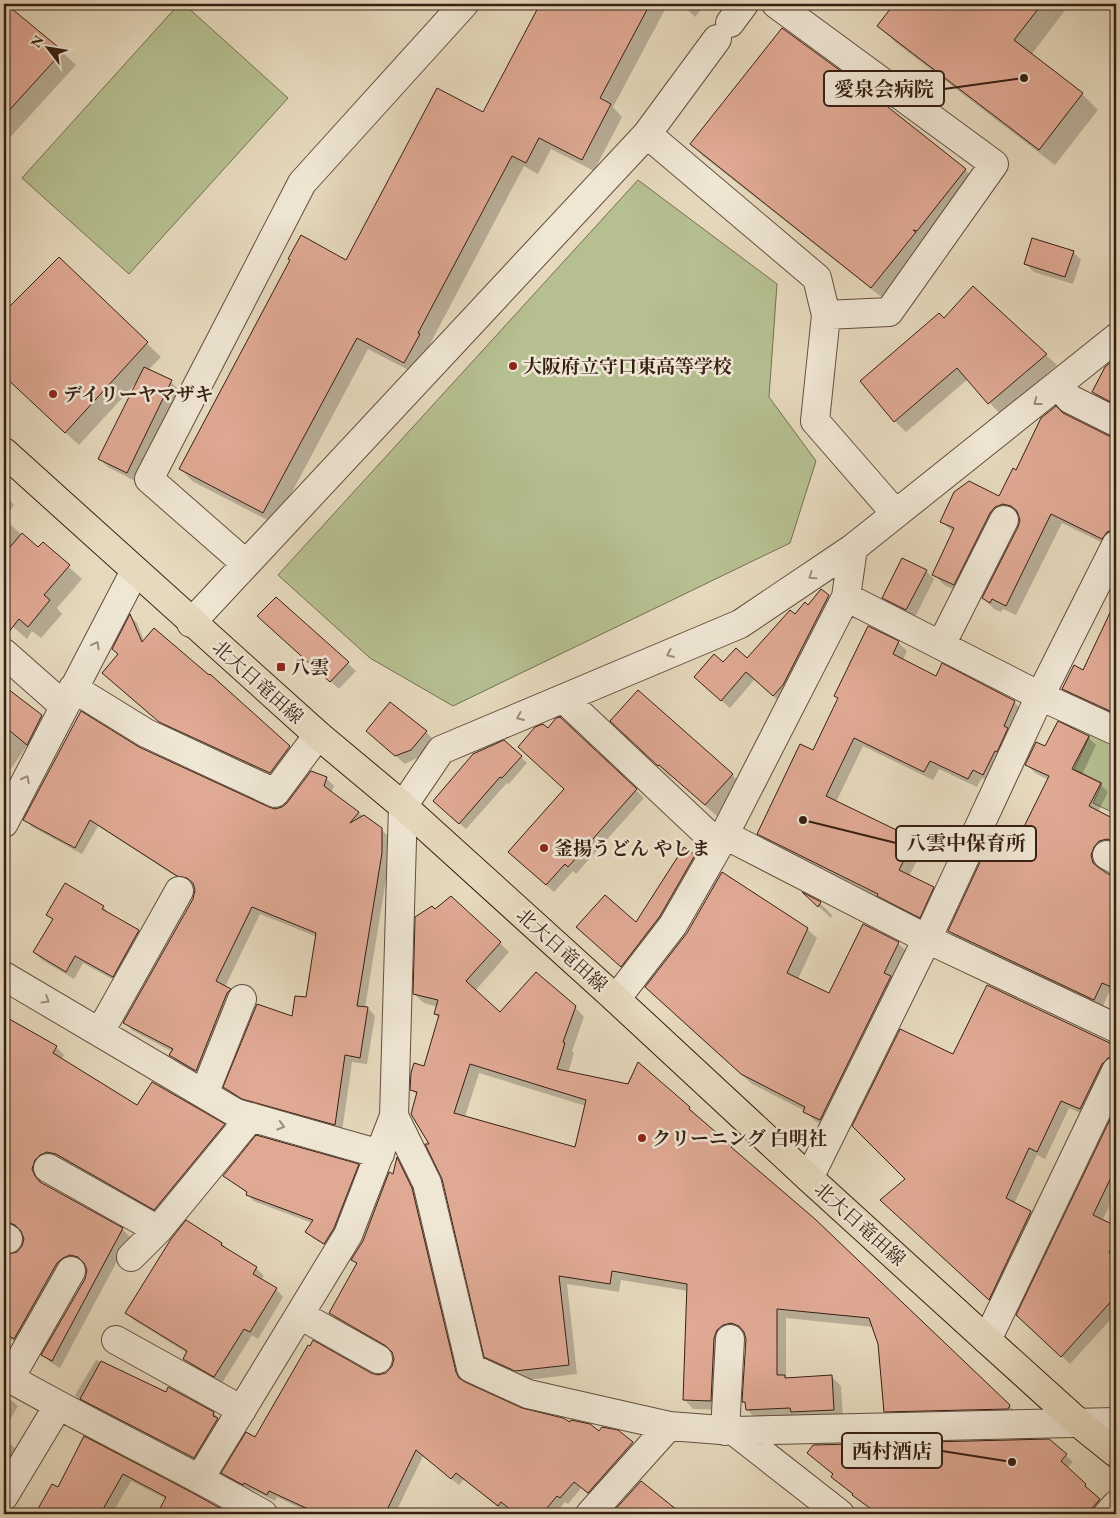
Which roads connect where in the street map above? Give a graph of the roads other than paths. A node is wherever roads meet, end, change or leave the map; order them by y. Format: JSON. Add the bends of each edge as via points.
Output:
{"nodes":[{"id":1,"x":464,"y":4,"type":"edge"},
{"id":2,"x":776,"y":4,"type":"edge"},
{"id":3,"x":731,"y":22,"type":"edge"},
{"id":4,"x":647,"y":134,"type":"junction"},
{"id":5,"x":826,"y":315,"type":"junction"},
{"id":6,"x":1116,"y":338,"type":"edge"},
{"id":7,"x":1058,"y":385,"type":"junction"},
{"id":8,"x":1116,"y":422,"type":"edge"},
{"id":9,"x":4,"y":452,"type":"edge"},
{"id":10,"x":896,"y":514,"type":"junction"},
{"id":11,"x":1004,"y":520,"type":"dead end"},
{"id":12,"x":1116,"y":544,"type":"edge"},
{"id":13,"x":853,"y":548,"type":"junction"},
{"id":14,"x":246,"y":564,"type":"junction"},
{"id":15,"x":135,"y":571,"type":"junction"},
{"id":16,"x":846,"y":597,"type":"junction"},
{"id":17,"x":191,"y":623,"type":"junction"},
{"id":18,"x":942,"y":645,"type":"junction"},
{"id":19,"x":4,"y":653,"type":"edge"},
{"id":20,"x":1040,"y":696,"type":"junction"},
{"id":21,"x":69,"y":697,"type":"junction"},
{"id":22,"x":564,"y":699,"type":"junction"},
{"id":23,"x":1116,"y":731,"type":"edge"},
{"id":24,"x":318,"y":735,"type":"junction"},
{"id":25,"x":403,"y":806,"type":"junction"},
{"id":26,"x":4,"y":823,"type":"edge"},
{"id":27,"x":722,"y":840,"type":"junction"},
{"id":28,"x":178,"y":891,"type":"dead end"},
{"id":29,"x":927,"y":939,"type":"junction"},
{"id":30,"x":4,"y":976,"type":"edge"},
{"id":31,"x":242,"y":999,"type":"dead end"},
{"id":32,"x":616,"y":999,"type":"junction"},
{"id":33,"x":1116,"y":1028,"type":"edge"},
{"id":34,"x":100,"y":1032,"type":"junction"},
{"id":35,"x":1116,"y":1071,"type":"edge"},
{"id":36,"x":204,"y":1094,"type":"junction"},
{"id":37,"x":394,"y":1116,"type":"junction"},
{"id":38,"x":251,"y":1117,"type":"junction"},
{"id":39,"x":380,"y":1154,"type":"junction"},
{"id":40,"x":48,"y":1168,"type":"dead end"},
{"id":41,"x":809,"y":1178,"type":"junction"},
{"id":42,"x":158,"y":1230,"type":"junction"},
{"id":43,"x":131,"y":1257,"type":"dead end"},
{"id":44,"x":70,"y":1271,"type":"dead end"},
{"id":45,"x":300,"y":1315,"type":"junction"},
{"id":46,"x":116,"y":1340,"type":"dead end"},
{"id":47,"x":730,"y":1340,"type":"dead end"},
{"id":48,"x":987,"y":1340,"type":"junction"},
{"id":49,"x":378,"y":1359,"type":"dead end"},
{"id":50,"x":7,"y":1377,"type":"edge"},
{"id":51,"x":58,"y":1406,"type":"junction"},
{"id":52,"x":242,"y":1410,"type":"junction"},
{"id":53,"x":1116,"y":1422,"type":"edge"},
{"id":54,"x":1080,"y":1424,"type":"junction"},
{"id":55,"x":669,"y":1426,"type":"junction"},
{"id":56,"x":730,"y":1431,"type":"junction"},
{"id":57,"x":1116,"y":1453,"type":"edge"},
{"id":58,"x":200,"y":1478,"type":"junction"},
{"id":59,"x":4,"y":1496,"type":"edge"},
{"id":60,"x":1116,"y":1505,"type":"edge"},
{"id":61,"x":263,"y":1514,"type":"edge"},
{"id":62,"x":590,"y":1514,"type":"edge"},
{"id":63,"x":840,"y":1514,"type":"edge"},
{"id":64,"x":1108,"y":1514,"type":"edge"}],
"edges":[{"from":1,"to":14,"type":"street","via":[[302,183],[149,479]]},
{"from":2,"to":5,"type":"street","via":[[994,164],[889,312]]},
{"from":3,"to":4,"type":"street"},
{"from":4,"to":5,"type":"street","via":[[817,278]]},
{"from":4,"to":14,"type":"street"},
{"from":5,"to":10,"type":"street","via":[[815,421]]},
{"from":6,"to":7,"type":"street"},
{"from":7,"to":8,"type":"street","via":[[1070,399]]},
{"from":7,"to":10,"type":"street","one_way":true},
{"from":9,"to":15,"type":"main road","name":"北大日竜田線"},
{"from":10,"to":13,"type":"street"},
{"from":11,"to":18,"type":"street"},
{"from":12,"to":20,"type":"street"},
{"from":13,"to":16,"type":"street"},
{"from":13,"to":22,"type":"street","one_way":true,"via":[[740,624]]},
{"from":14,"to":17,"type":"street"},
{"from":15,"to":17,"type":"main road","name":"北大日竜田線"},
{"from":21,"to":15,"type":"street","one_way":true},
{"from":16,"to":18,"type":"street"},
{"from":16,"to":27,"type":"street"},
{"from":17,"to":24,"type":"main road","name":"北大日竜田線"},
{"from":18,"to":20,"type":"street"},
{"from":19,"to":21,"type":"street"},
{"from":20,"to":23,"type":"street"},
{"from":20,"to":29,"type":"street"},
{"from":21,"to":24,"type":"street","via":[[275,793]]},
{"from":26,"to":21,"type":"street","one_way":true},
{"from":22,"to":25,"type":"street","one_way":true,"via":[[441,750]]},
{"from":22,"to":27,"type":"street"},
{"from":24,"to":25,"type":"main road","name":"北大日竜田線"},
{"from":25,"to":32,"type":"main road","name":"北大日竜田線"},
{"from":25,"to":37,"type":"street"},
{"from":27,"to":29,"type":"street"},
{"from":27,"to":32,"type":"street","via":[[673,925]]},
{"from":28,"to":34,"type":"street"},
{"from":29,"to":33,"type":"street"},
{"from":29,"to":41,"type":"street"},
{"from":30,"to":34,"type":"street","one_way":true},
{"from":31,"to":36,"type":"street"},
{"from":32,"to":41,"type":"main road","name":"北大日竜田線"},
{"from":34,"to":36,"type":"street"},
{"from":35,"to":48,"type":"street"},
{"from":36,"to":38,"type":"street","via":[[236,1113]]},
{"from":37,"to":39,"type":"street"},
{"from":37,"to":55,"type":"street","via":[[427,1183],[471,1368],[528,1394]]},
{"from":38,"to":39,"type":"street","one_way":true},
{"from":38,"to":42,"type":"street"},
{"from":39,"to":45,"type":"street","via":[[348,1235]]},
{"from":40,"to":42,"type":"street"},
{"from":41,"to":48,"type":"main road","name":"北大日竜田線"},
{"from":42,"to":43,"type":"street"},
{"from":44,"to":50,"type":"street"},
{"from":45,"to":49,"type":"street"},
{"from":45,"to":52,"type":"street"},
{"from":46,"to":52,"type":"street"},
{"from":47,"to":56,"type":"street"},
{"from":48,"to":54,"type":"main road","name":"北大日竜田線"},
{"from":50,"to":51,"type":"street"},
{"from":51,"to":58,"type":"street"},
{"from":51,"to":59,"type":"street"},
{"from":52,"to":58,"type":"street"},
{"from":53,"to":54,"type":"street"},
{"from":54,"to":56,"type":"street"},
{"from":54,"to":57,"type":"main road","name":"北大日竜田線"},
{"from":55,"to":56,"type":"street"},
{"from":55,"to":62,"type":"street"},
{"from":56,"to":63,"type":"street"},
{"from":58,"to":61,"type":"street"},
{"from":60,"to":64,"type":"street"}]}
